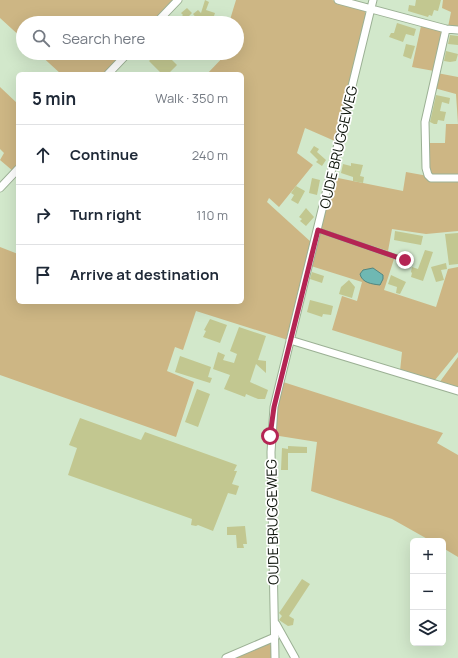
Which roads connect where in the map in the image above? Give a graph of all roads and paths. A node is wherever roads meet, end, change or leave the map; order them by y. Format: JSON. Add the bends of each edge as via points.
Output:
{"nodes":[{"id":1,"x":178,"y":0,"type":"edge"},
{"id":2,"x":338,"y":0,"type":"edge"},
{"id":3,"x":373,"y":0,"type":"edge"},
{"id":4,"x":370,"y":9,"type":"junction"},
{"id":5,"x":163,"y":16,"type":"edge"},
{"id":6,"x":446,"y":29,"type":"junction"},
{"id":7,"x":458,"y":30,"type":"edge"},
{"id":8,"x":121,"y":60,"type":"edge"},
{"id":9,"x":110,"y":72,"type":"edge"},
{"id":10,"x":16,"y":171,"type":"edge"},
{"id":11,"x":458,"y":178,"type":"edge"},
{"id":12,"x":0,"y":188,"type":"edge"},
{"id":13,"x":318,"y":230,"type":"junction"},
{"id":14,"x":405,"y":260,"type":"dead end"},
{"id":15,"x":290,"y":340,"type":"junction"},
{"id":16,"x":458,"y":391,"type":"edge"},
{"id":17,"x":274,"y":622,"type":"junction"},
{"id":18,"x":275,"y":638,"type":"junction"},
{"id":19,"x":226,"y":658,"type":"edge"},
{"id":20,"x":275,"y":658,"type":"edge"},
{"id":21,"x":295,"y":658,"type":"edge"}],
"edges":[{"from":1,"to":5,"type":"street"},
{"from":2,"to":4,"type":"street"},
{"from":3,"to":4,"type":"street","name":"OUDE BRUGGEWEG"},
{"from":4,"to":6,"type":"street"},
{"from":4,"to":13,"type":"street","name":"OUDE BRUGGEWEG"},
{"from":6,"to":7,"type":"street"},
{"from":6,"to":11,"type":"street","via":[[425,122],[426,168],[431,178]]},
{"from":8,"to":9,"type":"street"},
{"from":10,"to":12,"type":"street"},
{"from":13,"to":14,"type":"lane"},
{"from":13,"to":15,"type":"street","name":"OUDE BRUGGEWEG"},
{"from":15,"to":16,"type":"street"},
{"from":15,"to":17,"type":"street","name":"OUDE BRUGGEWEG","via":[[270,436]]},
{"from":17,"to":18,"type":"street","name":"OUDE BRUGGEWEG"},
{"from":17,"to":21,"type":"street"},
{"from":18,"to":19,"type":"street"},
{"from":18,"to":20,"type":"street","name":"OUDE BRUGGEWEG"}]}
